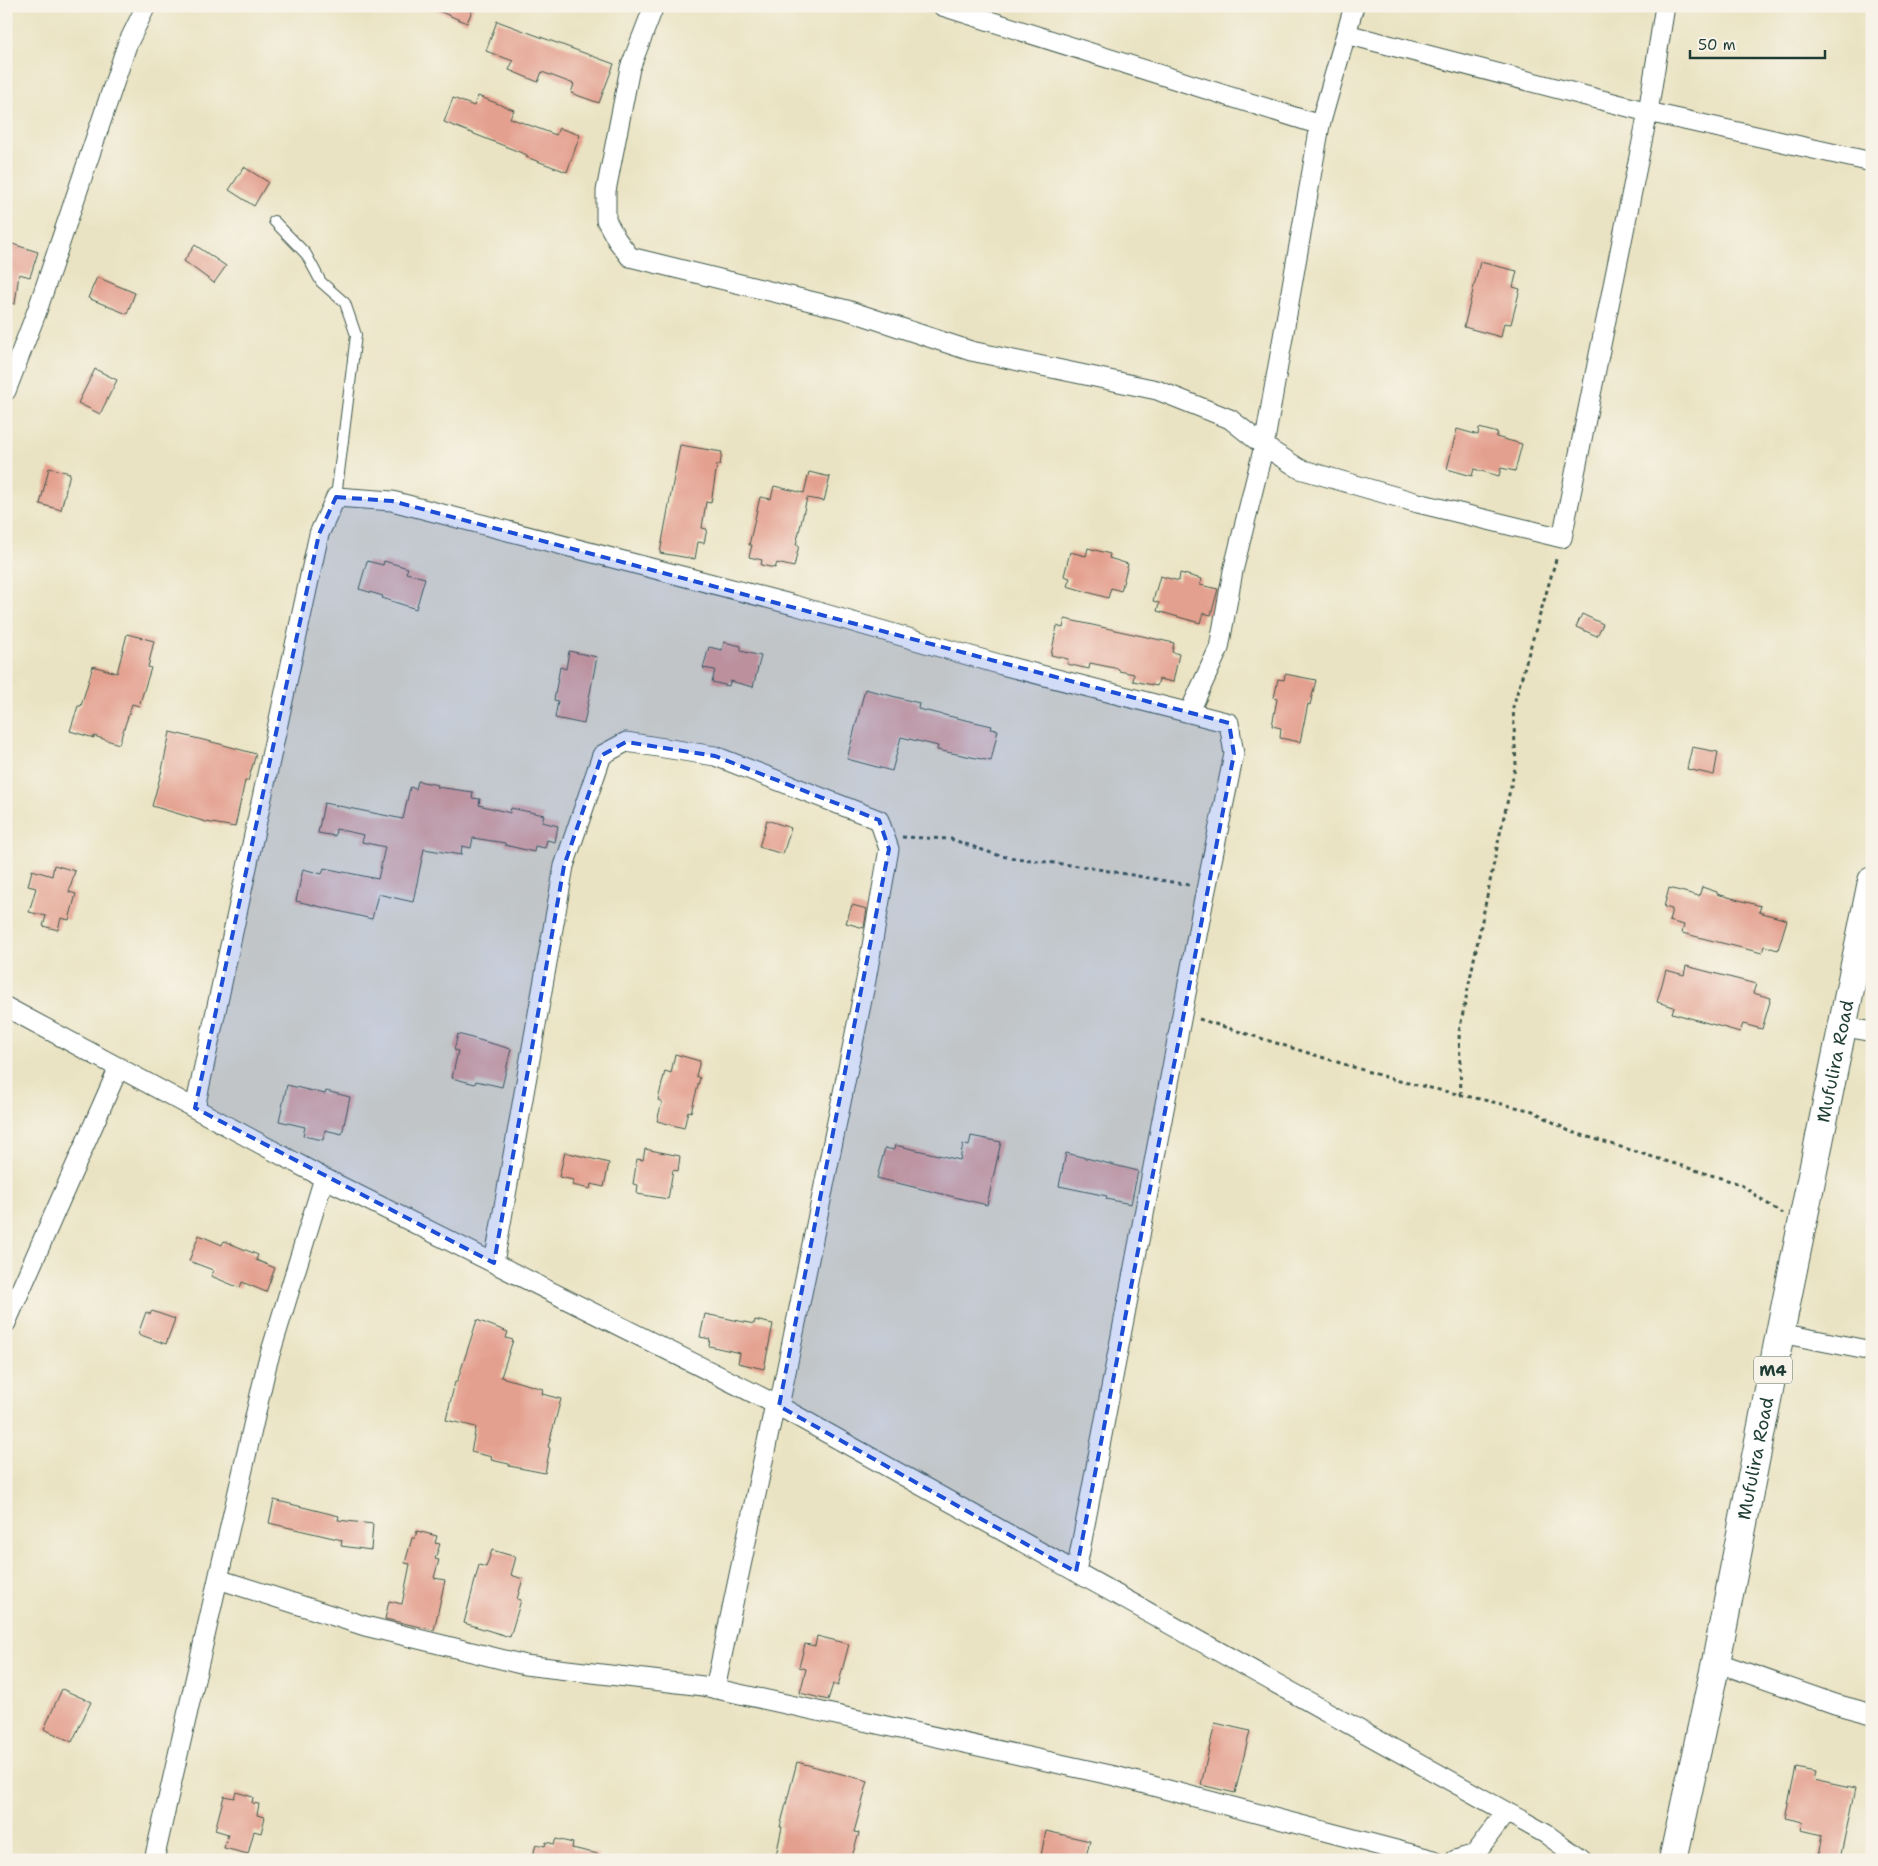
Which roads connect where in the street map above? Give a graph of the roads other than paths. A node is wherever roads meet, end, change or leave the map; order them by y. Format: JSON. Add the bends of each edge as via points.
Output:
{"nodes":[{"id":1,"x":146,"y":6,"type":"edge"},
{"id":2,"x":654,"y":6,"type":"edge"},
{"id":3,"x":942,"y":6,"type":"edge"},
{"id":4,"x":1354,"y":6,"type":"edge"},
{"id":5,"x":1665,"y":6,"type":"edge"},
{"id":6,"x":1346,"y":34,"type":"junction"},
{"id":7,"x":1648,"y":112,"type":"junction"},
{"id":8,"x":1320,"y":125,"type":"junction"},
{"id":9,"x":1872,"y":162,"type":"edge"},
{"id":10,"x":274,"y":221,"type":"dead end"},
{"id":11,"x":6,"y":391,"type":"edge"},
{"id":12,"x":1264,"y":446,"type":"junction"},
{"id":13,"x":336,"y":497,"type":"junction"},
{"id":14,"x":1189,"y":713,"type":"junction"},
{"id":15,"x":1872,"y":881,"type":"edge"},
{"id":16,"x":6,"y":1006,"type":"edge"},
{"id":17,"x":1842,"y":1026,"type":"junction"},
{"id":18,"x":1872,"y":1032,"type":"edge"},
{"id":19,"x":119,"y":1067,"type":"junction"},
{"id":20,"x":195,"y":1108,"type":"junction"},
{"id":21,"x":324,"y":1178,"type":"junction"},
{"id":22,"x":494,"y":1263,"type":"junction"},
{"id":23,"x":6,"y":1323,"type":"edge"},
{"id":24,"x":1780,"y":1333,"type":"junction"},
{"id":25,"x":1872,"y":1351,"type":"edge"},
{"id":26,"x":777,"y":1405,"type":"junction"},
{"id":27,"x":1076,"y":1572,"type":"junction"},
{"id":28,"x":218,"y":1579,"type":"junction"},
{"id":29,"x":1716,"y":1662,"type":"junction"},
{"id":30,"x":715,"y":1689,"type":"junction"},
{"id":31,"x":1872,"y":1714,"type":"edge"},
{"id":32,"x":1506,"y":1812,"type":"junction"},
{"id":33,"x":154,"y":1860,"type":"edge"},
{"id":34,"x":1434,"y":1860,"type":"edge"},
{"id":35,"x":1454,"y":1860,"type":"edge"},
{"id":36,"x":1582,"y":1860,"type":"edge"},
{"id":37,"x":1673,"y":1860,"type":"edge"}],
"edges":[{"from":1,"to":11,"type":"street","via":[[127,44],[37,311]]},
{"from":2,"to":12,"type":"street","via":[[630,68],[606,191],[606,220],[630,256],[846,310],[971,351],[1157,390],[1230,419]]},
{"from":3,"to":8,"type":"street"},
{"from":4,"to":6,"type":"street"},
{"from":5,"to":7,"type":"street"},
{"from":6,"to":7,"type":"street"},
{"from":6,"to":8,"type":"street"},
{"from":7,"to":9,"type":"street"},
{"from":7,"to":12,"type":"street","via":[[1562,538],[1418,503],[1300,469]]},
{"from":8,"to":12,"type":"street"},
{"from":10,"to":13,"type":"lane","via":[[306,254],[321,282],[345,303],[356,335]]},
{"from":12,"to":14,"type":"street","via":[[1233,571],[1219,648]]},
{"from":13,"to":14,"type":"street","via":[[392,501],[794,605],[1002,665]]},
{"from":13,"to":20,"type":"street","via":[[319,534]]},
{"from":14,"to":27,"type":"street","via":[[1229,723],[1234,754]]},
{"from":15,"to":17,"type":"main road","name":"Mufulira Road","number":"M4"},
{"from":16,"to":19,"type":"street"},
{"from":17,"to":18,"type":"street"},
{"from":17,"to":24,"type":"main road","name":"Mufulira Road","number":"M4"},
{"from":19,"to":20,"type":"street"},
{"from":19,"to":23,"type":"street"},
{"from":20,"to":21,"type":"street"},
{"from":21,"to":22,"type":"street"},
{"from":21,"to":28,"type":"street","via":[[268,1364]]},
{"from":22,"to":26,"type":"street"},
{"from":22,"to":26,"type":"street","via":[[564,866],[602,755],[626,742],[715,756],[879,820],[889,849],[868,971]]},
{"from":24,"to":25,"type":"street"},
{"from":24,"to":29,"type":"main road","name":"Mufulira Road","number":"M4"},
{"from":26,"to":27,"type":"street"},
{"from":26,"to":30,"type":"street"},
{"from":27,"to":32,"type":"street"},
{"from":28,"to":30,"type":"street","via":[[365,1626],[525,1665]]},
{"from":28,"to":33,"type":"street"},
{"from":29,"to":31,"type":"street"},
{"from":29,"to":37,"type":"main road","name":"Mufulira Road","number":"M4"},
{"from":30,"to":34,"type":"street","via":[[1115,1776]]},
{"from":32,"to":35,"type":"street","via":[[1475,1854]]},
{"from":32,"to":36,"type":"street","via":[[1546,1834]]}]}
